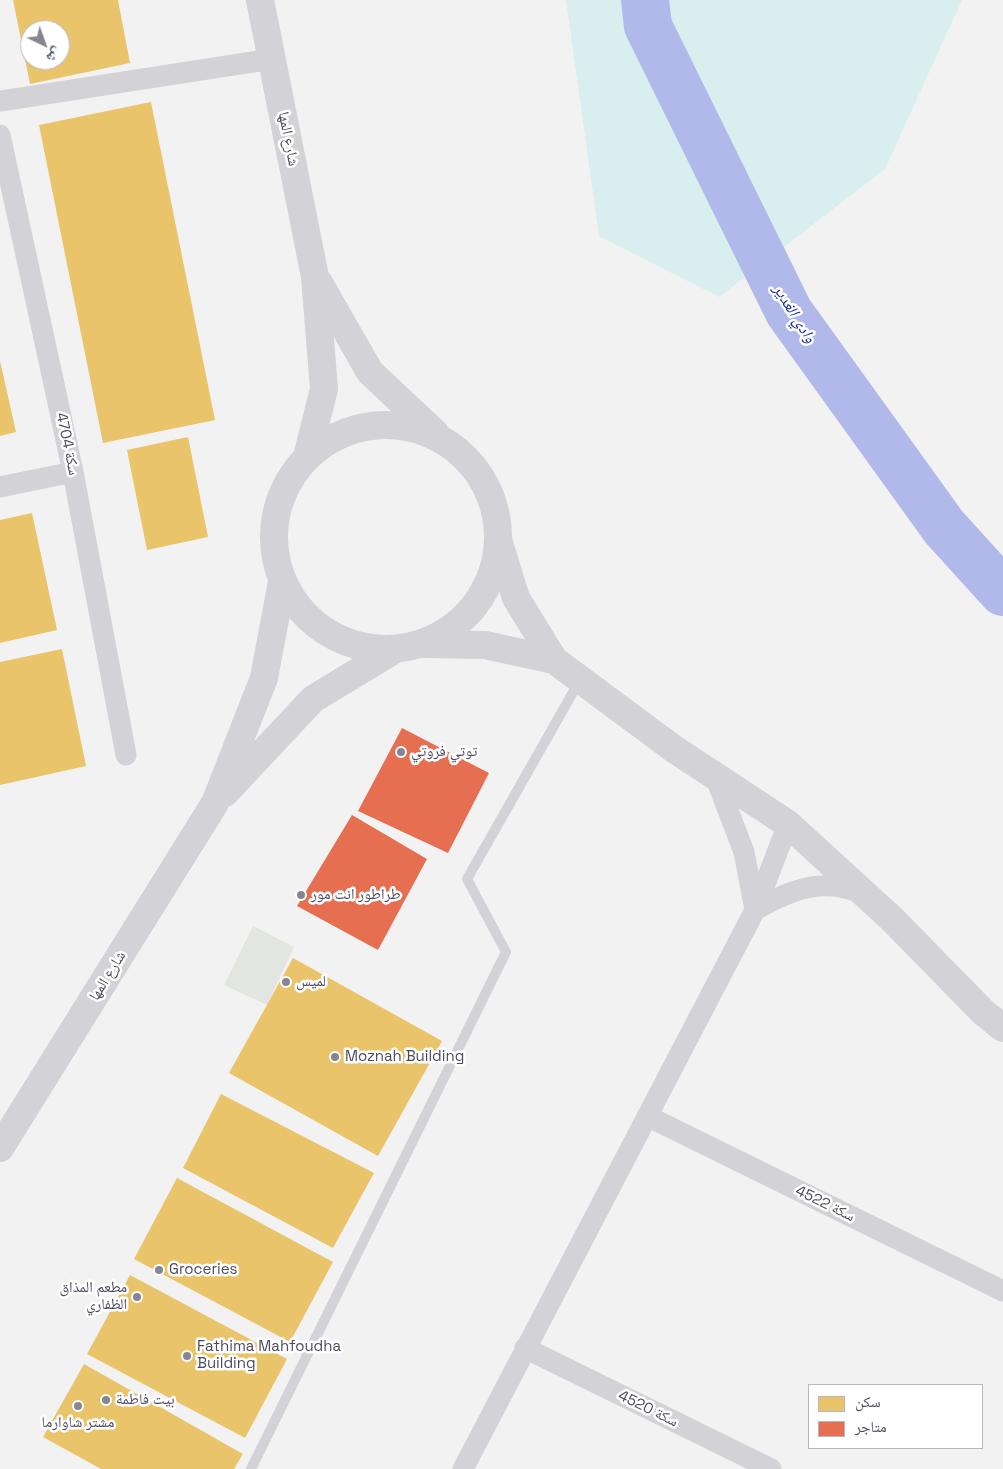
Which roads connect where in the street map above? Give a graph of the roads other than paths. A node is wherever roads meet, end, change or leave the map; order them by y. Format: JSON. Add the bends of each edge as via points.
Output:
{"nodes":[{"id":1,"x":260,"y":0,"type":"edge"},
{"id":2,"x":272,"y":59,"type":"junction"},
{"id":3,"x":0,"y":101,"type":"edge"},
{"id":4,"x":0,"y":135,"type":"edge"},
{"id":5,"x":315,"y":277,"type":"junction"},
{"id":6,"x":437,"y":436,"type":"junction"},
{"id":7,"x":307,"y":457,"type":"junction"},
{"id":8,"x":74,"y":472,"type":"junction"},
{"id":9,"x":0,"y":487,"type":"edge"},
{"id":10,"x":499,"y":543,"type":"junction"},
{"id":11,"x":282,"y":582,"type":"junction"},
{"id":12,"x":423,"y":644,"type":"junction"},
{"id":13,"x":394,"y":650,"type":"junction"},
{"id":14,"x":554,"y":660,"type":"junction"},
{"id":15,"x":580,"y":679,"type":"junction"},
{"id":16,"x":126,"y":755,"type":"dead end"},
{"id":17,"x":715,"y":776,"type":"junction"},
{"id":18,"x":215,"y":803,"type":"junction"},
{"id":19,"x":788,"y":824,"type":"junction"},
{"id":20,"x":863,"y":893,"type":"junction"},
{"id":21,"x":755,"y":910,"type":"junction"},
{"id":22,"x":1003,"y":1028,"type":"edge"},
{"id":23,"x":648,"y":1116,"type":"junction"},
{"id":24,"x":0,"y":1148,"type":"edge"},
{"id":25,"x":1003,"y":1291,"type":"edge"},
{"id":26,"x":525,"y":1348,"type":"junction"},
{"id":27,"x":252,"y":1469,"type":"edge"},
{"id":28,"x":463,"y":1469,"type":"edge"},
{"id":29,"x":770,"y":1469,"type":"edge"}],
"edges":[{"from":1,"to":2,"type":"street","name":"شارع المها"},
{"from":2,"to":3,"type":"street"},
{"from":2,"to":5,"type":"street","name":"شارع المها"},
{"from":4,"to":8,"type":"street","name":"سكة 4704"},
{"from":5,"to":6,"type":"street","name":"شارع المها","via":[[370,372]]},
{"from":5,"to":7,"type":"street","name":"شارع المها","via":[[324,389]]},
{"from":6,"to":7,"type":"street","via":[[404,426],[369,426],[335,436]]},
{"from":6,"to":10,"type":"street","via":[[464,455],[484,481],[496,511]]},
{"from":7,"to":11,"type":"street","via":[[290,478],[278,502],[273,529],[274,556]]},
{"from":8,"to":9,"type":"street"},
{"from":8,"to":16,"type":"street","name":"سكة 4704"},
{"from":10,"to":12,"type":"street","via":[[492,576],[476,605],[452,628]]},
{"from":10,"to":14,"type":"street","via":[[516,598]]},
{"from":11,"to":13,"type":"street","via":[[296,606],[316,626],[340,640],[367,648]]},
{"from":11,"to":18,"type":"street","name":"شارع المها","via":[[264,678]]},
{"from":12,"to":13,"type":"street"},
{"from":12,"to":14,"type":"street","via":[[485,645]]},
{"from":13,"to":18,"type":"street","name":"شارع المها","via":[[313,699]]},
{"from":14,"to":15,"type":"street"},
{"from":15,"to":17,"type":"street"},
{"from":15,"to":27,"type":"lane","via":[[467,879],[506,952]]},
{"from":17,"to":19,"type":"street"},
{"from":17,"to":21,"type":"street","via":[[744,852]]},
{"from":18,"to":24,"type":"street","name":"شارع المها"},
{"from":19,"to":20,"type":"street"},
{"from":19,"to":21,"type":"street"},
{"from":20,"to":21,"type":"street","via":[[832,886],[807,889],[784,893]]},
{"from":20,"to":22,"type":"street"},
{"from":21,"to":23,"type":"street"},
{"from":23,"to":25,"type":"street","name":"سكة 4522"},
{"from":23,"to":26,"type":"street"},
{"from":26,"to":28,"type":"street"},
{"from":26,"to":29,"type":"street","name":"سكة 4520"}]}
